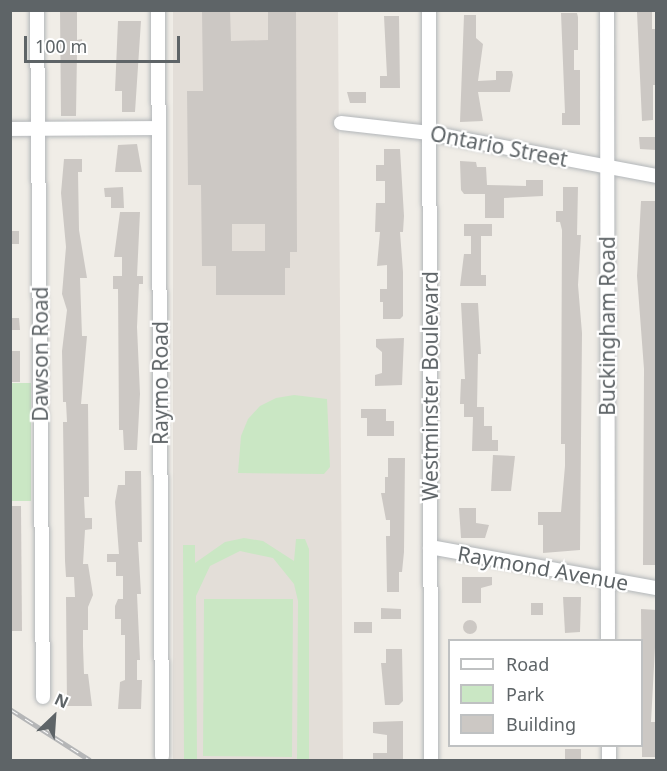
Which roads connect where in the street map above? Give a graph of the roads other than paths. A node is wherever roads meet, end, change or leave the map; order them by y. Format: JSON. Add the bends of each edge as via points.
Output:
{"nodes":[{"id":1,"x":37,"y":10,"type":"edge"},
{"id":2,"x":159,"y":10,"type":"edge"},
{"id":3,"x":429,"y":10,"type":"edge"},
{"id":4,"x":607,"y":10,"type":"edge"},
{"id":5,"x":341,"y":123,"type":"dead end"},
{"id":6,"x":158,"y":128,"type":"junction"},
{"id":7,"x":10,"y":129,"type":"edge"},
{"id":8,"x":38,"y":129,"type":"junction"},
{"id":9,"x":429,"y":133,"type":"junction"},
{"id":10,"x":607,"y":166,"type":"junction"},
{"id":11,"x":657,"y":176,"type":"edge"},
{"id":12,"x":430,"y":547,"type":"junction"},
{"id":13,"x":608,"y":579,"type":"junction"},
{"id":14,"x":657,"y":588,"type":"edge"},
{"id":15,"x":608,"y":639,"type":"edge"},
{"id":16,"x":43,"y":697,"type":"dead end"},
{"id":17,"x":162,"y":756,"type":"dead end"},
{"id":18,"x":431,"y":760,"type":"edge"}],
"edges":[{"from":1,"to":8,"type":"street","name":"Dawson Road"},
{"from":2,"to":6,"type":"street","name":"Raymo Road"},
{"from":3,"to":9,"type":"street","name":"Westminster Boulevard"},
{"from":4,"to":10,"type":"street","name":"Buckingham Road"},
{"from":5,"to":9,"type":"street","name":"Ontario Street"},
{"from":6,"to":8,"type":"street"},
{"from":6,"to":17,"type":"street","name":"Raymo Road"},
{"from":7,"to":8,"type":"street"},
{"from":8,"to":16,"type":"street","name":"Dawson Road"},
{"from":9,"to":10,"type":"street","name":"Ontario Street"},
{"from":9,"to":12,"type":"street","name":"Westminster Boulevard"},
{"from":10,"to":11,"type":"street","name":"Ontario Street"},
{"from":10,"to":13,"type":"street","name":"Buckingham Road"},
{"from":12,"to":13,"type":"street","name":"Raymond Avenue"},
{"from":12,"to":18,"type":"street","name":"Westminster Boulevard"},
{"from":13,"to":14,"type":"street","name":"Raymond Avenue"},
{"from":13,"to":15,"type":"street","name":"Buckingham Road"}]}
